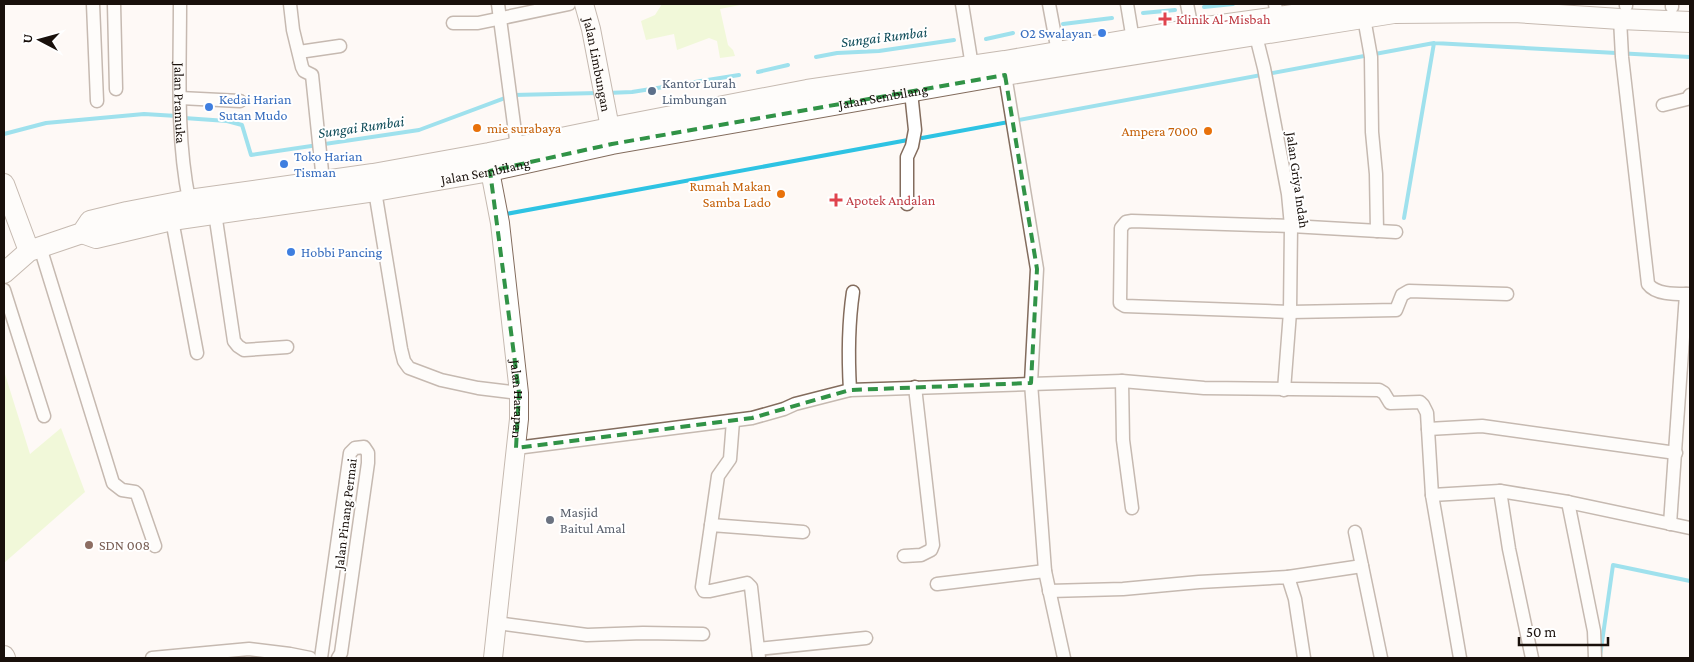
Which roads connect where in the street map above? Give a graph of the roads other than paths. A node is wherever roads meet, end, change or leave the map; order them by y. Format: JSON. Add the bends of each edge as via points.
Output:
{"nodes":[{"id":1,"x":93,"y":4,"type":"edge"},
{"id":2,"x":114,"y":4,"type":"edge"},
{"id":3,"x":180,"y":4,"type":"edge"},
{"id":4,"x":290,"y":4,"type":"edge"},
{"id":5,"x":498,"y":4,"type":"edge"},
{"id":6,"x":569,"y":4,"type":"edge"},
{"id":7,"x":584,"y":4,"type":"edge"},
{"id":8,"x":962,"y":4,"type":"edge"},
{"id":9,"x":1049,"y":4,"type":"edge"},
{"id":10,"x":1127,"y":4,"type":"edge"},
{"id":11,"x":1187,"y":4,"type":"edge"},
{"id":12,"x":1593,"y":4,"type":"edge"},
{"id":13,"x":1333,"y":6,"type":"edge"},
{"id":14,"x":1678,"y":7,"type":"edge"},
{"id":15,"x":1276,"y":10,"type":"edge"},
{"id":16,"x":1624,"y":10,"type":"edge"},
{"id":17,"x":1368,"y":11,"type":"edge"},
{"id":18,"x":500,"y":18,"type":"junction"},
{"id":19,"x":454,"y":22,"type":"dead end"},
{"id":20,"x":1690,"y":22,"type":"edge"},
{"id":21,"x":1192,"y":29,"type":"junction"},
{"id":22,"x":1256,"y":36,"type":"junction"},
{"id":23,"x":1134,"y":40,"type":"junction"},
{"id":24,"x":340,"y":46,"type":"dead end"},
{"id":25,"x":299,"y":52,"type":"junction"},
{"id":26,"x":1058,"y":52,"type":"junction"},
{"id":27,"x":972,"y":66,"type":"junction"},
{"id":28,"x":1005,"y":75,"type":"junction"},
{"id":29,"x":116,"y":89,"type":"dead end"},
{"id":30,"x":910,"y":92,"type":"junction"},
{"id":31,"x":1690,"y":95,"type":"edge"},
{"id":32,"x":180,"y":98,"type":"junction"},
{"id":33,"x":240,"y":101,"type":"dead end"},
{"id":34,"x":97,"y":102,"type":"dead end"},
{"id":35,"x":1663,"y":105,"type":"dead end"},
{"id":36,"x":610,"y":128,"type":"junction"},
{"id":37,"x":517,"y":147,"type":"junction"},
{"id":38,"x":490,"y":171,"type":"junction"},
{"id":39,"x":323,"y":181,"type":"junction"},
{"id":40,"x":4,"y":184,"type":"edge"},
{"id":41,"x":375,"y":191,"type":"junction"},
{"id":42,"x":190,"y":200,"type":"junction"},
{"id":43,"x":907,"y":204,"type":"dead end"},
{"id":44,"x":214,"y":213,"type":"junction"},
{"id":45,"x":172,"y":220,"type":"junction"},
{"id":46,"x":1291,"y":226,"type":"junction"},
{"id":47,"x":89,"y":231,"type":"junction"},
{"id":48,"x":1377,"y":231,"type":"junction"},
{"id":49,"x":1396,"y":232,"type":"dead end"},
{"id":50,"x":35,"y":249,"type":"junction"},
{"id":51,"x":4,"y":273,"type":"edge"},
{"id":52,"x":4,"y":290,"type":"edge"},
{"id":53,"x":853,"y":292,"type":"dead end"},
{"id":54,"x":1507,"y":294,"type":"dead end"},
{"id":55,"x":1688,"y":294,"type":"edge"},
{"id":56,"x":1290,"y":312,"type":"junction"},
{"id":57,"x":287,"y":348,"type":"dead end"},
{"id":58,"x":197,"y":353,"type":"dead end"},
{"id":59,"x":1122,"y":382,"type":"junction"},
{"id":60,"x":1031,"y":383,"type":"junction"},
{"id":61,"x":915,"y":387,"type":"junction"},
{"id":62,"x":850,"y":390,"type":"junction"},
{"id":63,"x":1284,"y":390,"type":"junction"},
{"id":64,"x":519,"y":392,"type":"junction"},
{"id":65,"x":44,"y":416,"type":"dead end"},
{"id":66,"x":733,"y":421,"type":"junction"},
{"id":67,"x":1428,"y":429,"type":"junction"},
{"id":68,"x":516,"y":448,"type":"junction"},
{"id":69,"x":1676,"y":453,"type":"junction"},
{"id":70,"x":1500,"y":491,"type":"junction"},
{"id":71,"x":1432,"y":495,"type":"junction"},
{"id":72,"x":1568,"y":502,"type":"junction"},
{"id":73,"x":1132,"y":508,"type":"dead end"},
{"id":74,"x":1670,"y":524,"type":"junction"},
{"id":75,"x":711,"y":525,"type":"junction"},
{"id":76,"x":1690,"y":528,"type":"edge"},
{"id":77,"x":803,"y":532,"type":"dead end"},
{"id":78,"x":1355,"y":532,"type":"dead end"},
{"id":79,"x":338,"y":544,"type":"junction"},
{"id":80,"x":155,"y":546,"type":"dead end"},
{"id":81,"x":357,"y":547,"type":"junction"},
{"id":82,"x":904,"y":556,"type":"dead end"},
{"id":83,"x":1362,"y":566,"type":"junction"},
{"id":84,"x":1045,"y":571,"type":"junction"},
{"id":85,"x":1288,"y":577,"type":"junction"},
{"id":86,"x":938,"y":584,"type":"dead end"},
{"id":87,"x":1049,"y":590,"type":"junction"},
{"id":88,"x":497,"y":624,"type":"junction"},
{"id":89,"x":702,"y":634,"type":"dead end"},
{"id":90,"x":866,"y":638,"type":"dead end"},
{"id":91,"x":759,"y":654,"type":"edge"},
{"id":92,"x":152,"y":658,"type":"edge"},
{"id":93,"x":310,"y":658,"type":"edge"},
{"id":94,"x":321,"y":658,"type":"edge"},
{"id":95,"x":338,"y":658,"type":"edge"},
{"id":96,"x":493,"y":658,"type":"edge"},
{"id":97,"x":1064,"y":658,"type":"edge"},
{"id":98,"x":1304,"y":658,"type":"edge"},
{"id":99,"x":1381,"y":658,"type":"edge"},
{"id":100,"x":1460,"y":658,"type":"edge"},
{"id":101,"x":1532,"y":658,"type":"edge"},
{"id":102,"x":1595,"y":658,"type":"edge"}],
"edges":[{"from":1,"to":34,"type":"street"},
{"from":2,"to":29,"type":"street"},
{"from":3,"to":32,"type":"street","name":"Jalan Pramuka"},
{"from":4,"to":25,"type":"street"},
{"from":5,"to":18,"type":"street"},
{"from":6,"to":18,"type":"street"},
{"from":7,"to":36,"type":"street","name":"Jalan Limbungan"},
{"from":8,"to":27,"type":"street"},
{"from":9,"to":26,"type":"street"},
{"from":10,"to":23,"type":"street"},
{"from":11,"to":21,"type":"street"},
{"from":12,"to":16,"type":"main road","name":"Jalan Sembilang"},
{"from":13,"to":15,"type":"main road","name":"Jalan Sembilang"},
{"from":13,"to":17,"type":"main road","name":"Jalan Sembilang"},
{"from":14,"to":16,"type":"main road","name":"Jalan Sembilang"},
{"from":15,"to":21,"type":"main road","name":"Jalan Sembilang"},
{"from":16,"to":17,"type":"main road","name":"Jalan Sembilang"},
{"from":16,"to":20,"type":"main road","name":"Jalan Sembilang"},
{"from":16,"to":55,"type":"street","via":[[1622,57],[1648,284],[1657,291]]},
{"from":17,"to":22,"type":"main road","name":"Jalan Sembilang"},
{"from":17,"to":48,"type":"street"},
{"from":18,"to":19,"type":"street","via":[[478,23]]},
{"from":18,"to":37,"type":"street"},
{"from":21,"to":23,"type":"main road","name":"Jalan Sembilang"},
{"from":22,"to":28,"type":"main road","name":"Jalan Sembilang"},
{"from":22,"to":46,"type":"street","name":"Jalan Griya Indah","via":[[1288,194]]},
{"from":23,"to":26,"type":"main road","name":"Jalan Sembilang"},
{"from":24,"to":25,"type":"street"},
{"from":25,"to":39,"type":"street","via":[[304,71],[312,75]]},
{"from":26,"to":27,"type":"main road","name":"Jalan Sembilang"},
{"from":27,"to":36,"type":"main road","name":"Jalan Sembilang","via":[[807,90]]},
{"from":28,"to":30,"type":"main road","name":"Jalan Sembilang"},
{"from":28,"to":60,"type":"street","via":[[1037,269]]},
{"from":30,"to":38,"type":"main road","name":"Jalan Sembilang","via":[[612,144]]},
{"from":30,"to":43,"type":"street","via":[[914,130],[907,157]]},
{"from":31,"to":35,"type":"street","via":[[1687,99]]},
{"from":32,"to":33,"type":"street"},
{"from":32,"to":42,"type":"street","name":"Jalan Pramuka","via":[[184,171]]},
{"from":36,"to":37,"type":"main road","name":"Jalan Sembilang"},
{"from":37,"to":39,"type":"main road","name":"Jalan Sembilang"},
{"from":38,"to":41,"type":"main road","name":"Jalan Sembilang"},
{"from":38,"to":64,"type":"street","name":"Jalan Harapan","via":[[500,223]]},
{"from":39,"to":42,"type":"main road","name":"Jalan Sembilang"},
{"from":40,"to":50,"type":"main road"},
{"from":41,"to":44,"type":"main road","name":"Jalan Sembilang"},
{"from":41,"to":64,"type":"street","via":[[401,349],[409,368],[450,382]]},
{"from":42,"to":47,"type":"main road","name":"Jalan Sembilang","via":[[127,212]]},
{"from":44,"to":45,"type":"main road","name":"Jalan Sembilang"},
{"from":44,"to":57,"type":"street","via":[[234,341],[244,350]]},
{"from":45,"to":47,"type":"main road","name":"Jalan Sembilang"},
{"from":45,"to":58,"type":"street"},
{"from":46,"to":48,"type":"street"},
{"from":46,"to":56,"type":"street","name":"Jalan Griya Indah"},
{"from":46,"to":56,"type":"street","via":[[1126,222],[1121,228],[1119,298],[1125,306]]},
{"from":47,"to":50,"type":"main road","name":"Jalan Sembilang"},
{"from":48,"to":49,"type":"street"},
{"from":50,"to":51,"type":"main road","name":"Jalan Sembilang"},
{"from":50,"to":80,"type":"street","via":[[113,483],[122,490],[137,494]]},
{"from":52,"to":65,"type":"street"},
{"from":53,"to":62,"type":"street","via":[[848,344]]},
{"from":54,"to":56,"type":"street","via":[[1409,291],[1402,295],[1396,310]]},
{"from":55,"to":69,"type":"street"},
{"from":56,"to":63,"type":"street","name":"Jalan Griya Indah"},
{"from":59,"to":60,"type":"street"},
{"from":59,"to":63,"type":"street"},
{"from":59,"to":73,"type":"street","via":[[1123,440]]},
{"from":60,"to":61,"type":"street"},
{"from":60,"to":84,"type":"street"},
{"from":61,"to":62,"type":"street"},
{"from":61,"to":82,"type":"street","via":[[933,545],[931,550],[921,555]]},
{"from":62,"to":66,"type":"street"},
{"from":63,"to":67,"type":"street","via":[[1379,390],[1390,403],[1420,402],[1427,414]]},
{"from":64,"to":68,"type":"street","name":"Jalan Harapan"},
{"from":66,"to":68,"type":"street"},
{"from":66,"to":75,"type":"street","via":[[730,459],[718,476]]},
{"from":67,"to":69,"type":"street","via":[[1482,426]]},
{"from":67,"to":71,"type":"street"},
{"from":68,"to":88,"type":"street","name":"Jalan Harapan"},
{"from":69,"to":74,"type":"street"},
{"from":70,"to":71,"type":"street"},
{"from":70,"to":72,"type":"street"},
{"from":70,"to":101,"type":"street"},
{"from":71,"to":100,"type":"street"},
{"from":72,"to":74,"type":"street"},
{"from":72,"to":102,"type":"street","via":[[1594,631]]},
{"from":74,"to":76,"type":"street"},
{"from":75,"to":77,"type":"street"},
{"from":75,"to":91,"type":"street","via":[[702,587],[704,591],[710,591],[747,584],[751,587]]},
{"from":78,"to":83,"type":"street"},
{"from":79,"to":81,"type":"street"},
{"from":79,"to":81,"type":"street","name":"Jalan Pinang Permai","via":[[350,453],[355,448],[364,448],[368,453],[368,463]]},
{"from":79,"to":94,"type":"street","name":"Jalan Pinang Permai"},
{"from":81,"to":95,"type":"street","name":"Jalan Pinang Permai"},
{"from":83,"to":85,"type":"street"},
{"from":83,"to":99,"type":"street"},
{"from":84,"to":86,"type":"street"},
{"from":84,"to":87,"type":"street"},
{"from":85,"to":87,"type":"street","via":[[1123,589]]},
{"from":85,"to":98,"type":"street","via":[[1295,598]]},
{"from":87,"to":97,"type":"street"},
{"from":88,"to":89,"type":"street","via":[[587,635]]},
{"from":88,"to":96,"type":"street","name":"Jalan Harapan"},
{"from":90,"to":91,"type":"street"},
{"from":92,"to":93,"type":"street","via":[[249,649]]}]}
